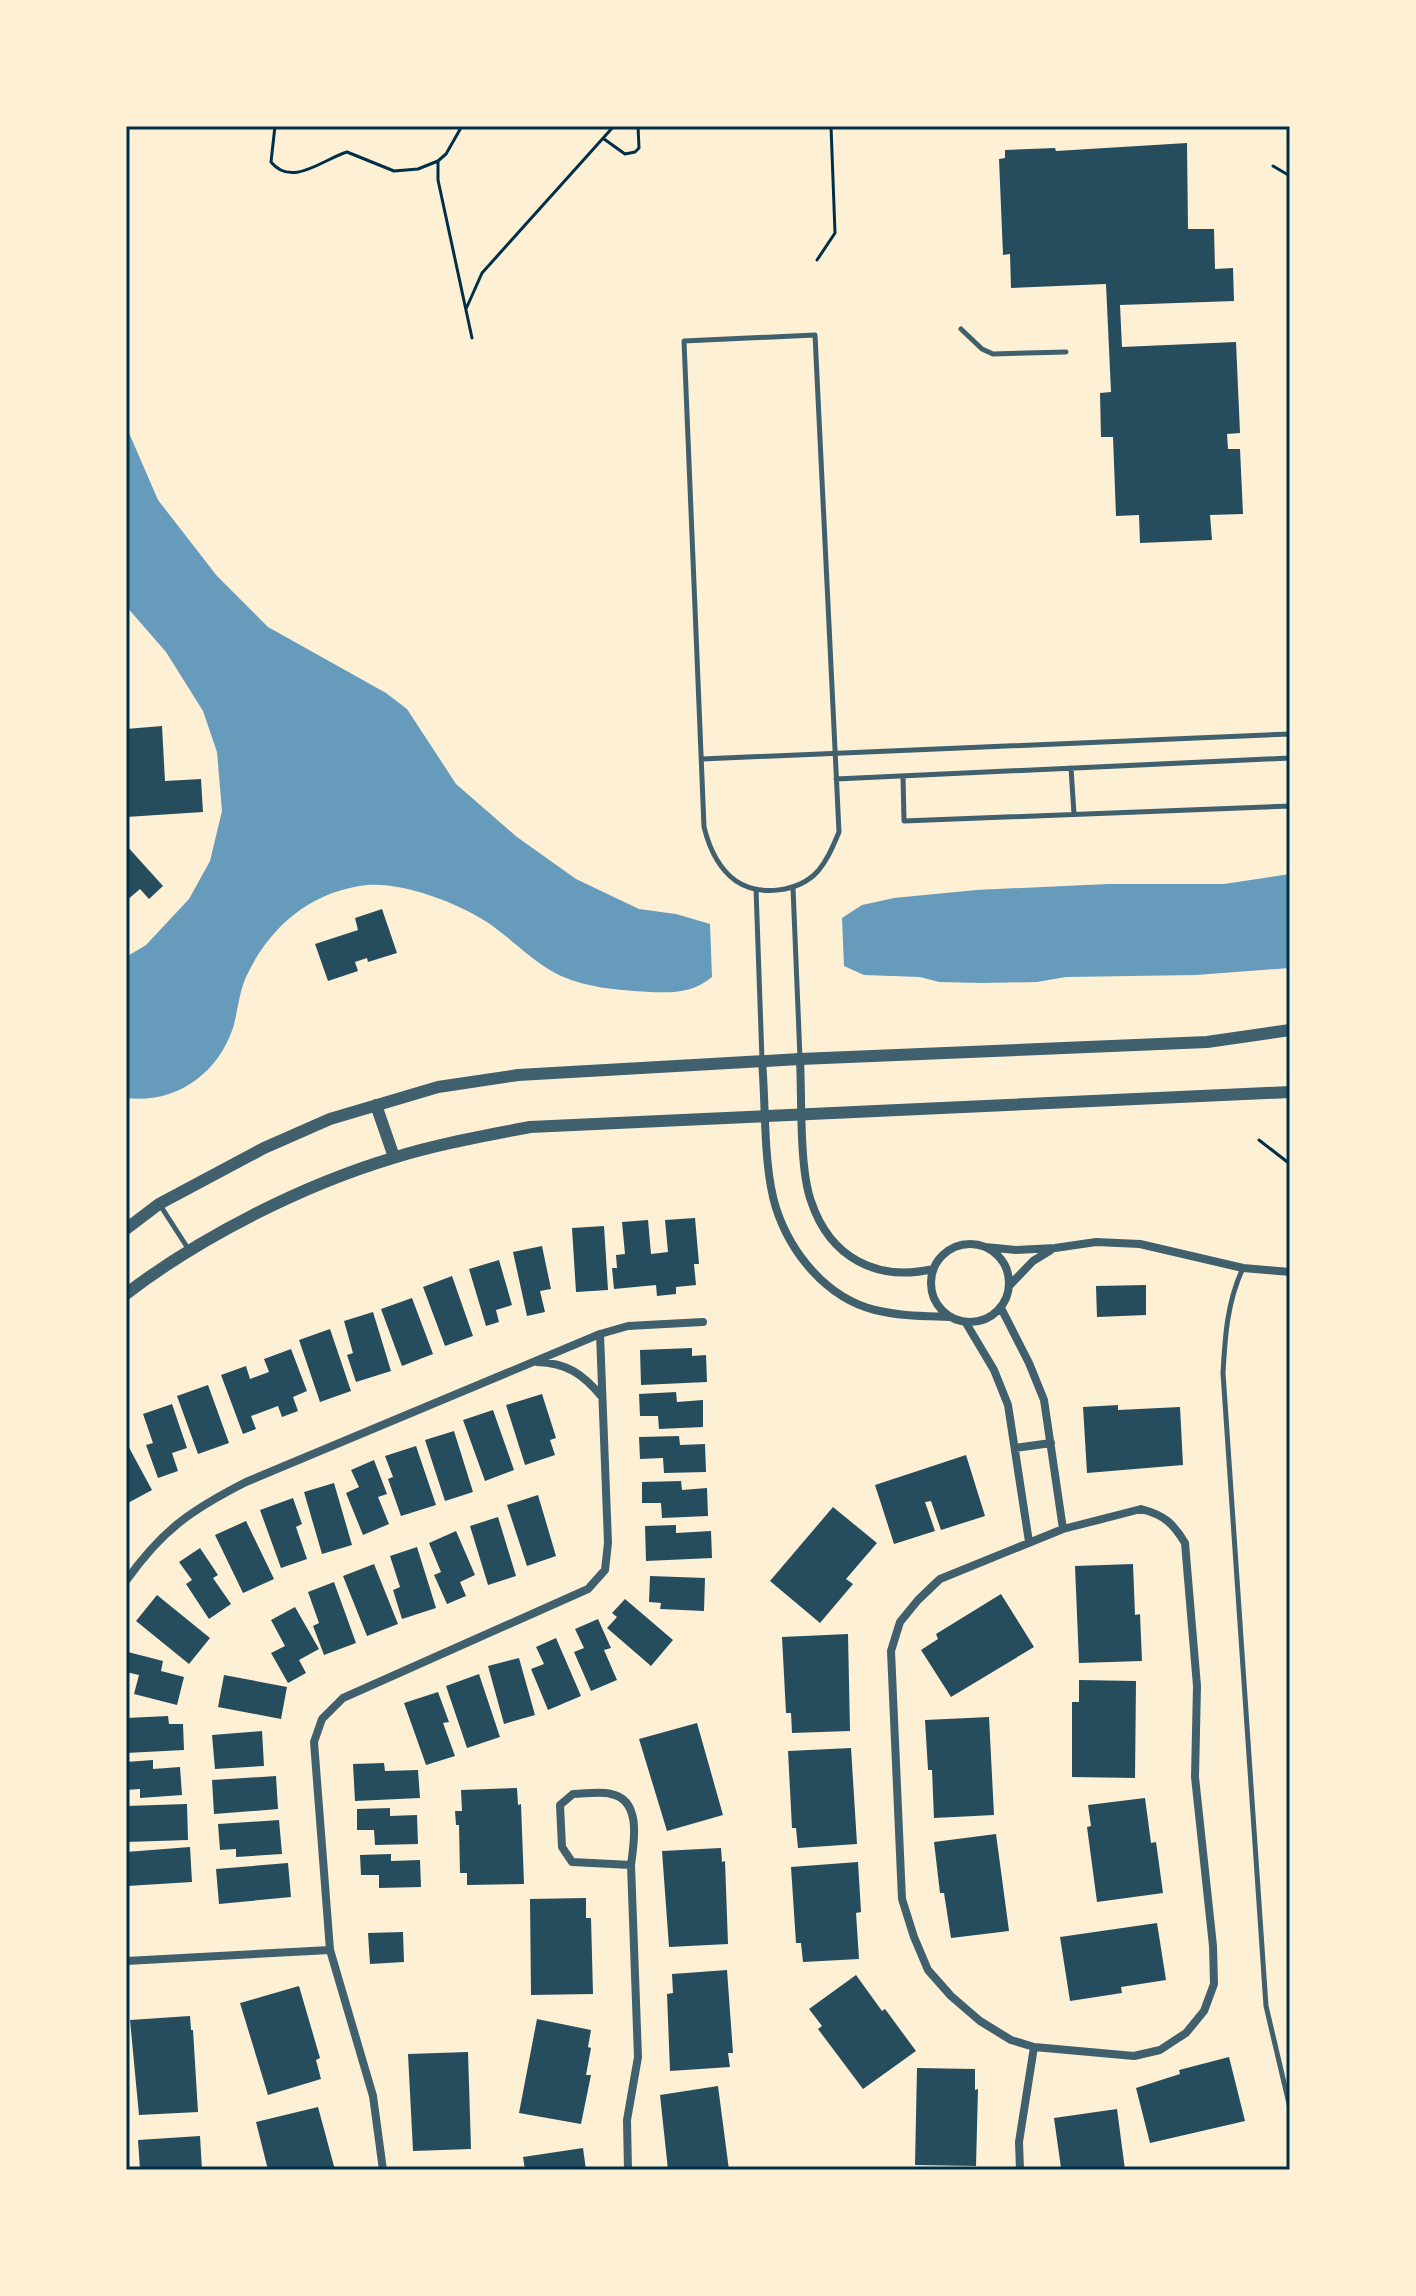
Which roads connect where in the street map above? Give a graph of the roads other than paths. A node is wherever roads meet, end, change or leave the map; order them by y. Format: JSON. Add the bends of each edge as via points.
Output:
{"nodes":[{"id":1,"x":961,"y":329,"type":"dead end"},
{"id":2,"x":1066,"y":352,"type":"dead end"},
{"id":3,"x":1290,"y":734,"type":"edge"},
{"id":4,"x":835,"y":753,"type":"junction"},
{"id":5,"x":1290,"y":758,"type":"edge"},
{"id":6,"x":702,"y":759,"type":"junction"},
{"id":7,"x":1071,"y":768,"type":"junction"},
{"id":8,"x":903,"y":776,"type":"junction"},
{"id":9,"x":836,"y":779,"type":"junction"},
{"id":10,"x":1290,"y":806,"type":"edge"},
{"id":11,"x":1074,"y":814,"type":"junction"},
{"id":12,"x":793,"y":887,"type":"junction"},
{"id":13,"x":756,"y":889,"type":"junction"},
{"id":14,"x":1290,"y":1030,"type":"edge"},
{"id":15,"x":800,"y":1059,"type":"junction"},
{"id":16,"x":762,"y":1061,"type":"junction"},
{"id":17,"x":1290,"y":1092,"type":"edge"},
{"id":18,"x":376,"y":1105,"type":"junction"},
{"id":19,"x":803,"y":1115,"type":"junction"},
{"id":20,"x":767,"y":1118,"type":"junction"},
{"id":21,"x":394,"y":1157,"type":"junction"},
{"id":22,"x":159,"y":1204,"type":"junction"},
{"id":23,"x":126,"y":1229,"type":"edge"},
{"id":24,"x":985,"y":1247,"type":"junction"},
{"id":25,"x":1055,"y":1248,"type":"junction"},
{"id":26,"x":190,"y":1251,"type":"junction"},
{"id":27,"x":1243,"y":1268,"type":"junction"},
{"id":28,"x":933,"y":1269,"type":"junction"},
{"id":29,"x":1290,"y":1272,"type":"edge"},
{"id":30,"x":1009,"y":1286,"type":"junction"},
{"id":31,"x":126,"y":1294,"type":"edge"},
{"id":32,"x":1001,"y":1308,"type":"junction"},
{"id":33,"x":949,"y":1317,"type":"junction"},
{"id":34,"x":703,"y":1322,"type":"dead end"},
{"id":35,"x":966,"y":1323,"type":"junction"},
{"id":36,"x":600,"y":1334,"type":"junction"},
{"id":37,"x":532,"y":1362,"type":"junction"},
{"id":38,"x":602,"y":1397,"type":"junction"},
{"id":39,"x":1051,"y":1443,"type":"junction"},
{"id":40,"x":1015,"y":1448,"type":"junction"},
{"id":41,"x":1063,"y":1529,"type":"junction"},
{"id":42,"x":1029,"y":1542,"type":"junction"},
{"id":43,"x":126,"y":1581,"type":"edge"},
{"id":44,"x":631,"y":1865,"type":"junction"},
{"id":45,"x":330,"y":1950,"type":"junction"},
{"id":46,"x":126,"y":1961,"type":"edge"},
{"id":47,"x":1034,"y":2047,"type":"junction"},
{"id":48,"x":1290,"y":2108,"type":"edge"},
{"id":49,"x":383,"y":2170,"type":"edge"},
{"id":50,"x":628,"y":2170,"type":"edge"},
{"id":51,"x":1020,"y":2170,"type":"edge"}],
"edges":[{"from":1,"to":2,"type":"lane","via":[[993,354]]},
{"from":3,"to":4,"type":"lane"},
{"from":4,"to":6,"type":"lane"},
{"from":4,"to":6,"type":"lane","via":[[815,335],[684,341]]},
{"from":4,"to":9,"type":"lane"},
{"from":5,"to":7,"type":"lane"},
{"from":6,"to":13,"type":"lane","via":[[707,841],[721,867],[737,882]]},
{"from":7,"to":8,"type":"lane"},
{"from":7,"to":11,"type":"lane"},
{"from":8,"to":9,"type":"lane"},
{"from":8,"to":11,"type":"lane","via":[[904,821]]},
{"from":9,"to":12,"type":"lane","via":[[839,832],[816,874]]},
{"from":10,"to":11,"type":"lane"},
{"from":12,"to":13,"type":"lane"},
{"from":12,"to":15,"type":"lane"},
{"from":13,"to":16,"type":"lane"},
{"from":14,"to":15,"type":"street","via":[[1207,1042]]},
{"from":15,"to":16,"type":"street"},
{"from":15,"to":19,"type":"street"},
{"from":16,"to":18,"type":"street","via":[[518,1075],[438,1087]]},
{"from":16,"to":20,"type":"street"},
{"from":17,"to":19,"type":"street"},
{"from":18,"to":21,"type":"street"},
{"from":18,"to":22,"type":"street","via":[[264,1148]]},
{"from":19,"to":20,"type":"street"},
{"from":19,"to":28,"type":"street","via":[[811,1201],[842,1249],[860,1264],[885,1273]]},
{"from":20,"to":21,"type":"street","via":[[530,1127]]},
{"from":20,"to":33,"type":"street","via":[[775,1206],[809,1268],[843,1296],[873,1309]]},
{"from":21,"to":26,"type":"street","via":[[280,1202]]},
{"from":22,"to":23,"type":"street"},
{"from":22,"to":26,"type":"lane"},
{"from":24,"to":25,"type":"street"},
{"from":24,"to":28,"type":"street","via":[[949,1250]]},
{"from":24,"to":30,"type":"street","via":[[1003,1262]]},
{"from":25,"to":27,"type":"street","via":[[1096,1242],[1140,1244]]},
{"from":25,"to":30,"type":"street"},
{"from":26,"to":31,"type":"street"},
{"from":27,"to":29,"type":"street"},
{"from":27,"to":48,"type":"lane","via":[[1225,1330],[1223,1373],[1266,2006]]},
{"from":28,"to":33,"type":"street","via":[[934,1301]]},
{"from":30,"to":32,"type":"street"},
{"from":32,"to":35,"type":"street"},
{"from":32,"to":39,"type":"street","via":[[1044,1400]]},
{"from":33,"to":35,"type":"street"},
{"from":34,"to":36,"type":"street","via":[[628,1326]]},
{"from":35,"to":40,"type":"street","via":[[1008,1405]]},
{"from":36,"to":37,"type":"street"},
{"from":36,"to":38,"type":"street"},
{"from":37,"to":38,"type":"street","via":[[574,1369]]},
{"from":37,"to":43,"type":"street","via":[[201,1505],[171,1528]]},
{"from":38,"to":45,"type":"street","via":[[605,1570],[588,1589],[343,1698],[322,1719],[314,1742]]},
{"from":39,"to":40,"type":"street"},
{"from":39,"to":41,"type":"street"},
{"from":40,"to":42,"type":"street"},
{"from":41,"to":42,"type":"street"},
{"from":41,"to":47,"type":"street","via":[[1141,1509],[1173,1523],[1185,1543],[1197,1686],[1195,1777],[1214,1984],[1204,2011],[1186,2033],[1160,2050],[1134,2056]]},
{"from":42,"to":47,"type":"street","via":[[940,1579],[900,1622],[891,1651],[902,1899],[914,1937],[928,1970],[951,1996],[1011,2040]]},
{"from":44,"to":44,"type":"street","via":[[633,1815],[623,1799],[610,1793],[573,1794],[560,1805],[562,1847],[572,1862]]},
{"from":44,"to":50,"type":"street","via":[[638,2057],[627,2120]]},
{"from":45,"to":46,"type":"street"},
{"from":45,"to":49,"type":"street","via":[[373,2096]]},
{"from":47,"to":51,"type":"street","via":[[1019,2142]]}]}
